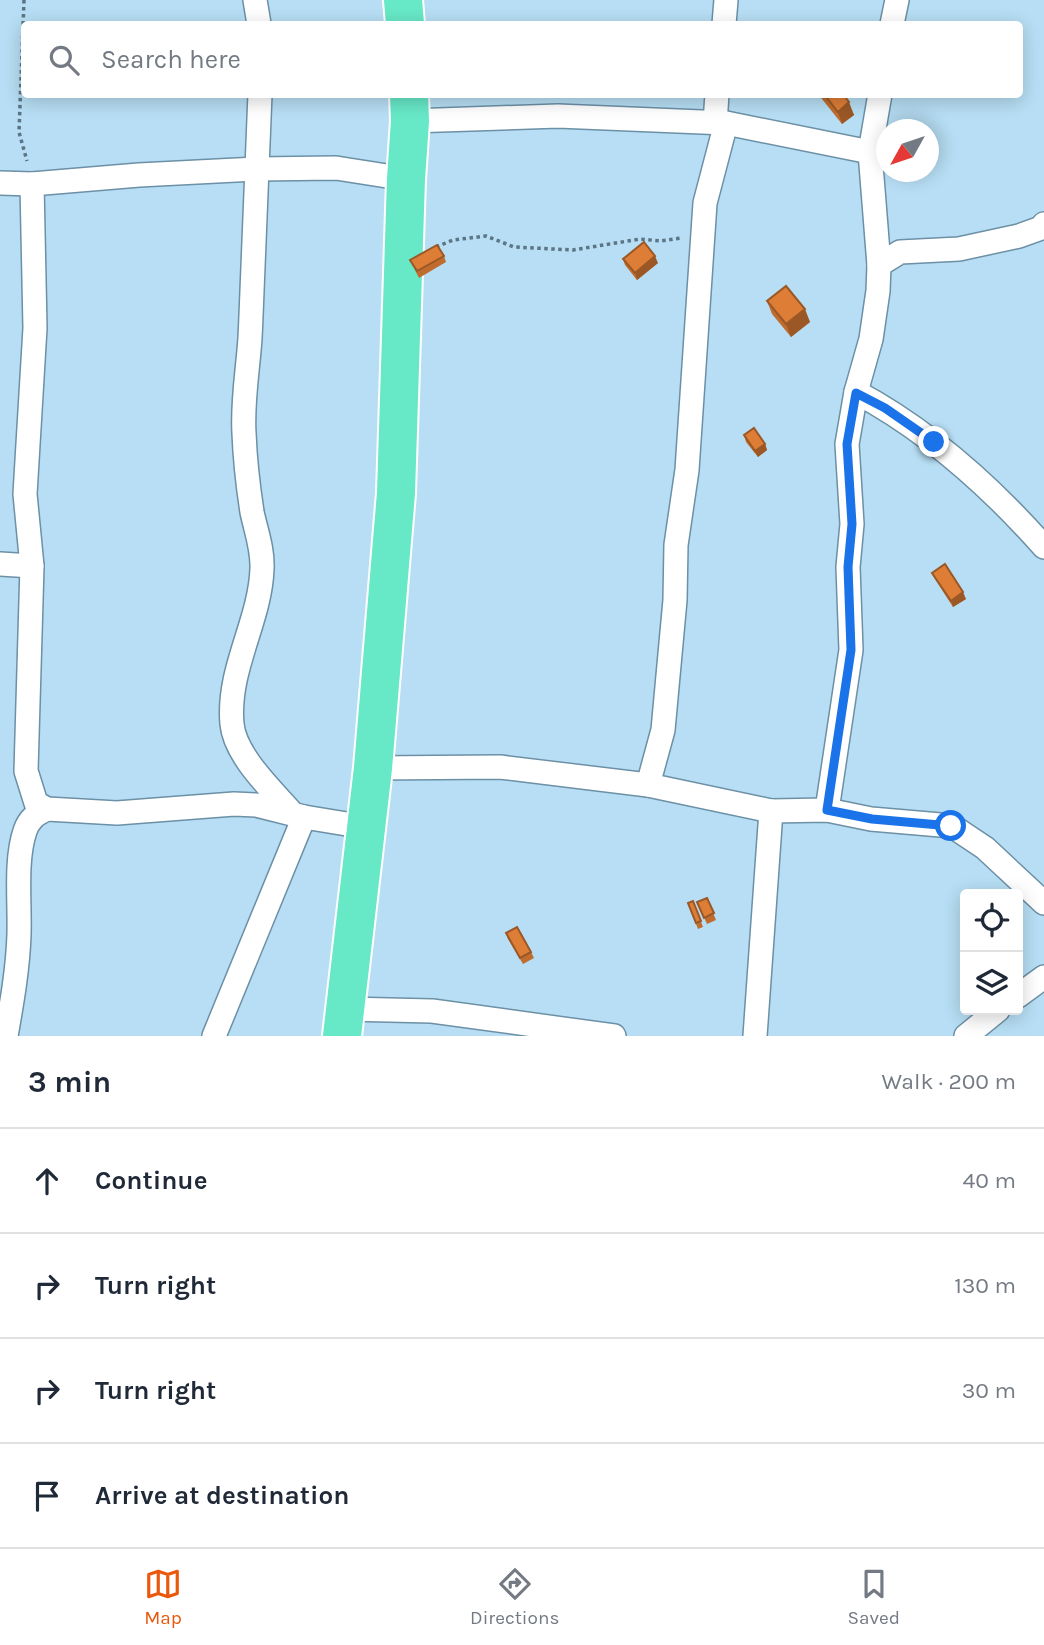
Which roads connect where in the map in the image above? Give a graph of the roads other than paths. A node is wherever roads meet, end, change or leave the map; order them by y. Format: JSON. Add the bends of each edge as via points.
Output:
{"nodes":[{"id":1,"x":256,"y":0,"type":"edge"},
{"id":2,"x":403,"y":0,"type":"edge"},
{"id":3,"x":726,"y":0,"type":"edge"},
{"id":4,"x":897,"y":0,"type":"edge"},
{"id":5,"x":259,"y":21,"type":"edge"},
{"id":6,"x":405,"y":21,"type":"edge"},
{"id":7,"x":724,"y":21,"type":"edge"},
{"id":8,"x":893,"y":21,"type":"edge"},
{"id":9,"x":260,"y":98,"type":"edge"},
{"id":10,"x":718,"y":98,"type":"edge"},
{"id":11,"x":879,"y":98,"type":"edge"},
{"id":12,"x":409,"y":108,"type":"edge"},
{"id":13,"x":721,"y":123,"type":"junction"},
{"id":14,"x":870,"y":152,"type":"junction"},
{"id":15,"x":257,"y":169,"type":"junction"},
{"id":16,"x":406,"y":179,"type":"junction"},
{"id":17,"x":0,"y":183,"type":"edge"},
{"id":18,"x":32,"y":184,"type":"junction"},
{"id":19,"x":1044,"y":224,"type":"edge"},
{"id":20,"x":879,"y":265,"type":"junction"},
{"id":21,"x":856,"y":393,"type":"junction"},
{"id":22,"x":1044,"y":547,"type":"edge"},
{"id":23,"x":0,"y":564,"type":"edge"},
{"id":24,"x":32,"y":566,"type":"junction"},
{"id":25,"x":373,"y":768,"type":"junction"},
{"id":26,"x":648,"y":785,"type":"junction"},
{"id":27,"x":47,"y":809,"type":"junction"},
{"id":28,"x":827,"y":810,"type":"junction"},
{"id":29,"x":771,"y":811,"type":"junction"},
{"id":30,"x":298,"y":816,"type":"junction"},
{"id":31,"x":365,"y":827,"type":"junction"},
{"id":32,"x":1044,"y":903,"type":"edge"},
{"id":33,"x":1044,"y":977,"type":"edge"},
{"id":34,"x":1023,"y":992,"type":"edge"},
{"id":35,"x":992,"y":1015,"type":"edge"},
{"id":36,"x":344,"y":1022,"type":"edge"},
{"id":37,"x":6,"y":1036,"type":"edge"},
{"id":38,"x":215,"y":1036,"type":"edge"},
{"id":39,"x":614,"y":1036,"type":"edge"},
{"id":40,"x":755,"y":1036,"type":"edge"},
{"id":41,"x":966,"y":1036,"type":"edge"}],
"edges":[{"from":1,"to":5,"type":"street"},
{"from":2,"to":6,"type":"highway"},
{"from":3,"to":7,"type":"street"},
{"from":4,"to":8,"type":"street"},
{"from":9,"to":15,"type":"street"},
{"from":10,"to":13,"type":"street"},
{"from":11,"to":14,"type":"street"},
{"from":12,"to":13,"type":"street"},
{"from":12,"to":16,"type":"highway"},
{"from":13,"to":14,"type":"street"},
{"from":13,"to":26,"type":"street","via":[[705,203],[663,730]]},
{"from":14,"to":20,"type":"street"},
{"from":15,"to":16,"type":"street","via":[[336,168]]},
{"from":15,"to":18,"type":"street"},
{"from":15,"to":30,"type":"street","via":[[243,431],[262,572],[232,694],[232,726],[256,772]]},
{"from":16,"to":25,"type":"highway","via":[[396,494]]},
{"from":17,"to":18,"type":"street"},
{"from":18,"to":24,"type":"street","via":[[35,328],[25,495]]},
{"from":19,"to":20,"type":"street","via":[[1019,236],[959,249],[900,252]]},
{"from":20,"to":21,"type":"street","via":[[871,339]]},
{"from":21,"to":22,"type":"street","via":[[934,442]]},
{"from":21,"to":28,"type":"street","via":[[847,444],[851,650]]},
{"from":23,"to":24,"type":"street"},
{"from":24,"to":27,"type":"street","via":[[26,771],[36,803]]},
{"from":25,"to":26,"type":"street","via":[[500,767]]},
{"from":25,"to":31,"type":"highway"},
{"from":26,"to":29,"type":"street"},
{"from":27,"to":30,"type":"street","via":[[117,813],[234,804]]},
{"from":27,"to":37,"type":"street","via":[[36,814],[24,832],[19,937]]},
{"from":28,"to":29,"type":"street"},
{"from":28,"to":32,"type":"street","via":[[951,826],[985,848]]},
{"from":29,"to":40,"type":"street"},
{"from":30,"to":31,"type":"street"},
{"from":30,"to":38,"type":"street"},
{"from":31,"to":36,"type":"highway"},
{"from":33,"to":34,"type":"street"},
{"from":35,"to":41,"type":"street"},
{"from":36,"to":39,"type":"street","via":[[432,1011]]}]}
